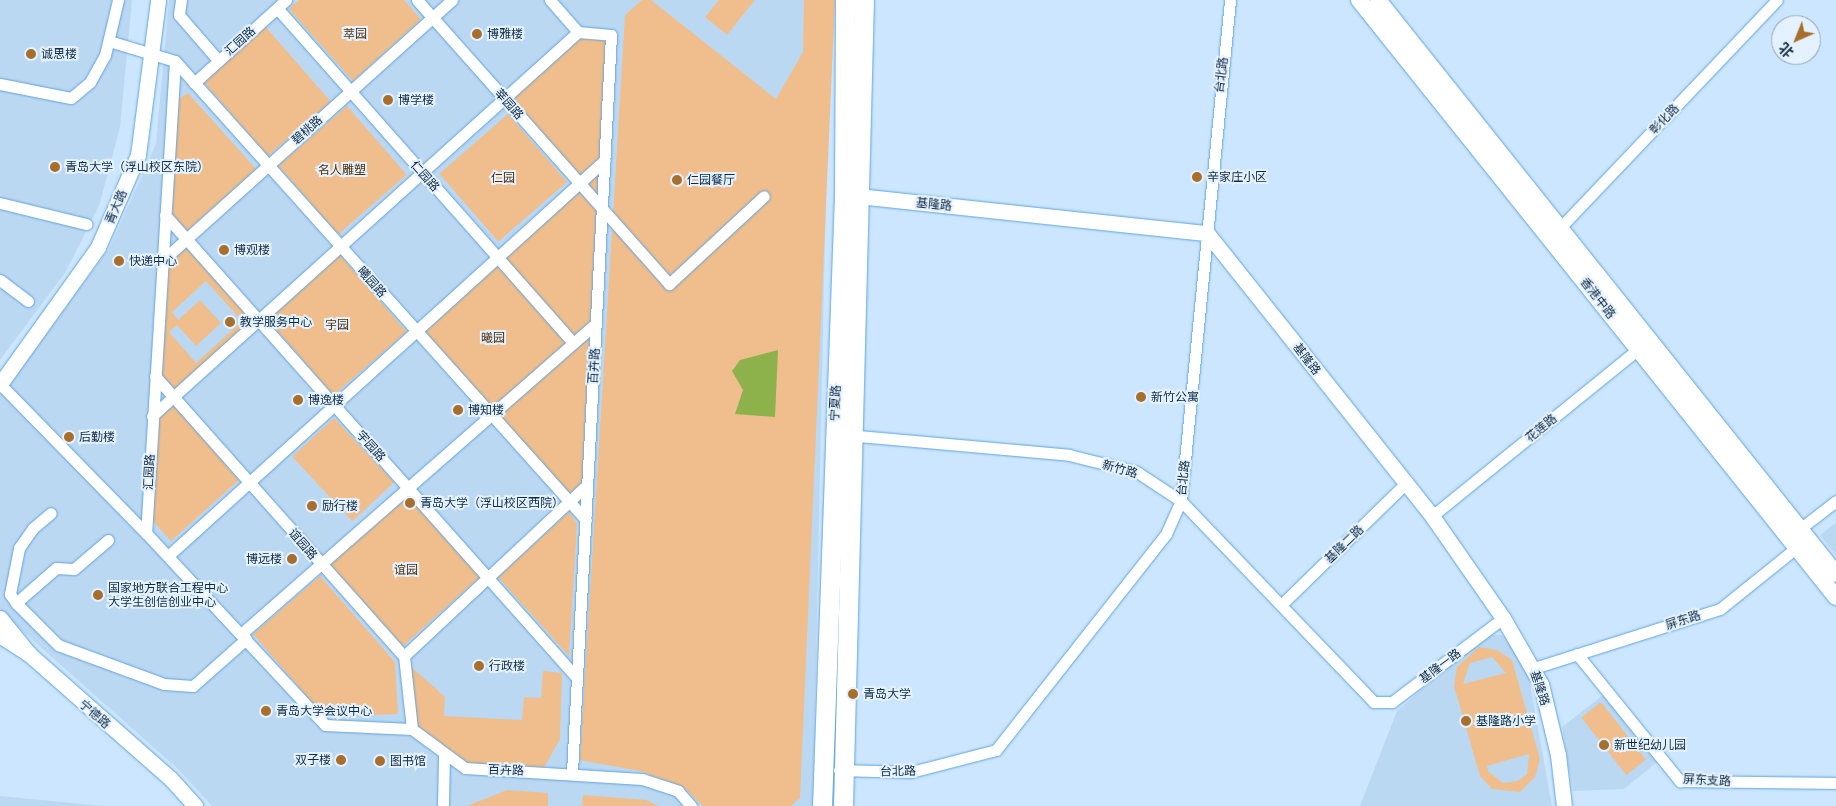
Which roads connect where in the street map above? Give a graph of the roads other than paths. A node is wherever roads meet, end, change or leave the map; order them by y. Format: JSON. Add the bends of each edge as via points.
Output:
{"nodes":[{"id":1,"x":118,"y":0,"type":"edge"},
{"id":2,"x":158,"y":0,"type":"edge"},
{"id":3,"x":180,"y":0,"type":"edge"},
{"id":4,"x":286,"y":0,"type":"edge"},
{"id":5,"x":417,"y":0,"type":"edge"},
{"id":6,"x":452,"y":0,"type":"edge"},
{"id":7,"x":550,"y":0,"type":"edge"},
{"id":8,"x":845,"y":0,"type":"edge"},
{"id":9,"x":864,"y":0,"type":"edge"},
{"id":10,"x":1230,"y":0,"type":"edge"},
{"id":11,"x":1359,"y":0,"type":"edge"},
{"id":12,"x":1378,"y":0,"type":"edge"},
{"id":13,"x":1777,"y":0,"type":"edge"},
{"id":14,"x":277,"y":8,"type":"junction"},
{"id":15,"x":432,"y":18,"type":"junction"},
{"id":16,"x":578,"y":32,"type":"junction"},
{"id":17,"x":109,"y":40,"type":"junction"},
{"id":18,"x":153,"y":53,"type":"junction"},
{"id":19,"x":218,"y":60,"type":"junction"},
{"id":20,"x":174,"y":61,"type":"junction"},
{"id":21,"x":194,"y":83,"type":"junction"},
{"id":22,"x":0,"y":84,"type":"edge"},
{"id":23,"x":350,"y":91,"type":"junction"},
{"id":24,"x":504,"y":99,"type":"junction"},
{"id":25,"x":605,"y":160,"type":"junction"},
{"id":26,"x":268,"y":165,"type":"junction"},
{"id":27,"x":422,"y":172,"type":"junction"},
{"id":28,"x":579,"y":183,"type":"junction"},
{"id":29,"x":852,"y":195,"type":"junction"},
{"id":30,"x":764,"y":196,"type":"dead end"},
{"id":31,"x":0,"y":203,"type":"edge"},
{"id":32,"x":602,"y":208,"type":"junction"},
{"id":33,"x":165,"y":215,"type":"junction"},
{"id":34,"x":86,"y":224,"type":"dead end"},
{"id":35,"x":1555,"y":232,"type":"junction"},
{"id":36,"x":1207,"y":233,"type":"junction"},
{"id":37,"x":186,"y":239,"type":"junction"},
{"id":38,"x":340,"y":246,"type":"junction"},
{"id":39,"x":497,"y":257,"type":"junction"},
{"id":40,"x":162,"y":260,"type":"junction"},
{"id":41,"x":0,"y":280,"type":"edge"},
{"id":42,"x":28,"y":301,"type":"dead end"},
{"id":43,"x":258,"y":320,"type":"junction"},
{"id":44,"x":596,"y":323,"type":"junction"},
{"id":45,"x":415,"y":330,"type":"junction"},
{"id":46,"x":573,"y":343,"type":"junction"},
{"id":47,"x":1644,"y":344,"type":"junction"},
{"id":48,"x":155,"y":376,"type":"junction"},
{"id":49,"x":0,"y":384,"type":"edge"},
{"id":50,"x":173,"y":397,"type":"junction"},
{"id":51,"x":333,"y":404,"type":"junction"},
{"id":52,"x":491,"y":415,"type":"junction"},
{"id":53,"x":152,"y":416,"type":"junction"},
{"id":54,"x":842,"y":434,"type":"junction"},
{"id":55,"x":247,"y":481,"type":"junction"},
{"id":56,"x":1405,"y":484,"type":"junction"},
{"id":57,"x":587,"y":485,"type":"junction"},
{"id":58,"x":407,"y":487,"type":"junction"},
{"id":59,"x":1836,"y":500,"type":"edge"},
{"id":60,"x":1181,"y":501,"type":"junction"},
{"id":61,"x":569,"y":502,"type":"junction"},
{"id":62,"x":51,"y":513,"type":"dead end"},
{"id":63,"x":1432,"y":516,"type":"junction"},
{"id":64,"x":586,"y":520,"type":"junction"},
{"id":65,"x":1801,"y":528,"type":"junction"},
{"id":66,"x":146,"y":533,"type":"junction"},
{"id":67,"x":108,"y":540,"type":"dead end"},
{"id":68,"x":1796,"y":548,"type":"junction"},
{"id":69,"x":169,"y":555,"type":"junction"},
{"id":70,"x":320,"y":564,"type":"junction"},
{"id":71,"x":1836,"y":574,"type":"edge"},
{"id":72,"x":488,"y":578,"type":"junction"},
{"id":73,"x":1836,"y":597,"type":"edge"},
{"id":74,"x":16,"y":603,"type":"junction"},
{"id":75,"x":1282,"y":604,"type":"junction"},
{"id":76,"x":0,"y":618,"type":"edge"},
{"id":77,"x":1503,"y":618,"type":"junction"},
{"id":78,"x":0,"y":635,"type":"edge"},
{"id":79,"x":244,"y":636,"type":"junction"},
{"id":80,"x":29,"y":654,"type":"junction"},
{"id":81,"x":1578,"y":654,"type":"junction"},
{"id":82,"x":404,"y":656,"type":"junction"},
{"id":83,"x":1534,"y":668,"type":"junction"},
{"id":84,"x":577,"y":678,"type":"junction"},
{"id":85,"x":1374,"y":702,"type":"joint"},
{"id":86,"x":412,"y":729,"type":"junction"},
{"id":87,"x":444,"y":753,"type":"junction"},
{"id":88,"x":823,"y":768,"type":"junction"},
{"id":89,"x":844,"y":770,"type":"junction"},
{"id":90,"x":572,"y":772,"type":"junction"},
{"id":91,"x":1836,"y":783,"type":"edge"},
{"id":92,"x":195,"y":806,"type":"edge"},
{"id":93,"x":443,"y":806,"type":"edge"},
{"id":94,"x":691,"y":806,"type":"edge"},
{"id":95,"x":822,"y":806,"type":"edge"},
{"id":96,"x":843,"y":806,"type":"edge"},
{"id":97,"x":1564,"y":806,"type":"edge"}],
"edges":[{"from":1,"to":17,"type":"street"},
{"from":2,"to":18,"type":"street","name":"青大路"},
{"from":3,"to":19,"type":"street","via":[[179,15]]},
{"from":4,"to":14,"type":"street","name":"汇园路"},
{"from":5,"to":15,"type":"street"},
{"from":6,"to":15,"type":"street","name":"碧桃路"},
{"from":7,"to":16,"type":"street"},
{"from":8,"to":29,"type":"main road","name":"宁夏路"},
{"from":9,"to":29,"type":"main road","name":"宁夏路"},
{"from":10,"to":36,"type":"street","name":"台北路"},
{"from":11,"to":35,"type":"main road","name":"香港中路"},
{"from":12,"to":35,"type":"main road","name":"香港中路"},
{"from":13,"to":35,"type":"street","name":"彰化路"},
{"from":14,"to":19,"type":"street","name":"汇园路"},
{"from":14,"to":23,"type":"street","name":"仁园路"},
{"from":15,"to":23,"type":"street","name":"碧桃路"},
{"from":15,"to":24,"type":"street"},
{"from":16,"to":24,"type":"street"},
{"from":16,"to":25,"type":"street","name":"百卉路","via":[[612,35]]},
{"from":17,"to":18,"type":"street","name":"曦园路"},
{"from":17,"to":22,"type":"street","via":[[90,82],[71,98]]},
{"from":18,"to":20,"type":"street","name":"曦园路"},
{"from":18,"to":49,"type":"street","name":"青大路","via":[[138,155],[98,247]]},
{"from":19,"to":21,"type":"street","name":"汇园路"},
{"from":20,"to":21,"type":"street","name":"曦园路"},
{"from":20,"to":33,"type":"street","name":"汇园路"},
{"from":21,"to":26,"type":"street","name":"曦园路"},
{"from":23,"to":26,"type":"street","name":"碧桃路"},
{"from":23,"to":27,"type":"street","name":"仁园路"},
{"from":24,"to":27,"type":"street"},
{"from":24,"to":28,"type":"street"},
{"from":25,"to":28,"type":"street"},
{"from":25,"to":32,"type":"street","name":"百卉路"},
{"from":26,"to":37,"type":"street","name":"碧桃路"},
{"from":26,"to":38,"type":"street","name":"曦园路"},
{"from":27,"to":38,"type":"street"},
{"from":27,"to":39,"type":"street","name":"仁园路"},
{"from":28,"to":32,"type":"street"},
{"from":28,"to":39,"type":"street"},
{"from":29,"to":36,"type":"street","name":"基隆路"},
{"from":29,"to":54,"type":"main road","name":"宁夏路"},
{"from":30,"to":32,"type":"street","via":[[669,284]]},
{"from":31,"to":34,"type":"street"},
{"from":32,"to":44,"type":"street","name":"百卉路"},
{"from":33,"to":37,"type":"street","name":"宇园路"},
{"from":33,"to":40,"type":"street","name":"汇园路"},
{"from":35,"to":47,"type":"main road","name":"香港中路"},
{"from":36,"to":56,"type":"street","name":"基隆路"},
{"from":36,"to":60,"type":"street","name":"台北路"},
{"from":37,"to":40,"type":"street","name":"碧桃路"},
{"from":37,"to":43,"type":"street","name":"宇园路"},
{"from":38,"to":43,"type":"street"},
{"from":38,"to":45,"type":"street","name":"曦园路"},
{"from":39,"to":45,"type":"street"},
{"from":39,"to":46,"type":"street","name":"仁园路"},
{"from":40,"to":48,"type":"street","name":"汇园路"},
{"from":41,"to":42,"type":"street"},
{"from":43,"to":50,"type":"street"},
{"from":43,"to":51,"type":"street","name":"宇园路"},
{"from":44,"to":46,"type":"street"},
{"from":44,"to":57,"type":"street","name":"百卉路"},
{"from":45,"to":51,"type":"street"},
{"from":45,"to":52,"type":"street","name":"曦园路"},
{"from":46,"to":52,"type":"street"},
{"from":47,"to":63,"type":"street","name":"花莲路"},
{"from":47,"to":65,"type":"main road","name":"香港中路"},
{"from":47,"to":68,"type":"main road","name":"香港中路"},
{"from":48,"to":50,"type":"street","name":"谊园路"},
{"from":48,"to":53,"type":"street","name":"汇园路"},
{"from":49,"to":66,"type":"street"},
{"from":50,"to":53,"type":"street"},
{"from":50,"to":55,"type":"street","name":"谊园路"},
{"from":51,"to":55,"type":"street"},
{"from":51,"to":58,"type":"street","name":"宇园路"},
{"from":52,"to":58,"type":"street"},
{"from":52,"to":61,"type":"street","name":"曦园路"},
{"from":53,"to":66,"type":"street","name":"汇园路"},
{"from":54,"to":60,"type":"street","name":"新竹路","via":[[1069,455],[1137,472]]},
{"from":54,"to":88,"type":"main road","name":"宁夏路"},
{"from":54,"to":89,"type":"main road","name":"宁夏路"},
{"from":55,"to":69,"type":"street"},
{"from":55,"to":70,"type":"street","name":"谊园路"},
{"from":56,"to":63,"type":"street","name":"基隆路"},
{"from":56,"to":75,"type":"street","name":"基隆二路"},
{"from":57,"to":61,"type":"street"},
{"from":57,"to":64,"type":"street","name":"百卉路"},
{"from":58,"to":70,"type":"street"},
{"from":58,"to":72,"type":"street","name":"宇园路"},
{"from":59,"to":65,"type":"street"},
{"from":60,"to":75,"type":"street","name":"新竹路"},
{"from":60,"to":89,"type":"street","name":"台北路","via":[[1166,534],[996,750],[911,772]]},
{"from":61,"to":64,"type":"street","name":"曦园路"},
{"from":61,"to":72,"type":"street"},
{"from":62,"to":74,"type":"street","via":[[33,528],[19,548],[10,594]]},
{"from":63,"to":77,"type":"street","name":"基隆路"},
{"from":64,"to":84,"type":"street","name":"百卉路"},
{"from":65,"to":68,"type":"street"},
{"from":65,"to":71,"type":"main road","name":"香港中路"},
{"from":66,"to":69,"type":"street"},
{"from":67,"to":74,"type":"street","via":[[74,569],[56,568]]},
{"from":68,"to":73,"type":"main road","name":"香港中路"},
{"from":68,"to":81,"type":"street","name":"屏东路","via":[[1720,609]]},
{"from":69,"to":79,"type":"street"},
{"from":70,"to":79,"type":"street"},
{"from":70,"to":82,"type":"street","name":"谊园路"},
{"from":72,"to":82,"type":"street"},
{"from":72,"to":84,"type":"street","name":"宇园路"},
{"from":74,"to":79,"type":"street","via":[[58,645],[164,684],[193,686]]},
{"from":75,"to":85,"type":"street","name":"新竹路"},
{"from":76,"to":80,"type":"street","name":"宁德路"},
{"from":77,"to":83,"type":"street","name":"基隆路"},
{"from":77,"to":85,"type":"street","name":"基隆一路","via":[[1392,702]]},
{"from":78,"to":80,"type":"main road"},
{"from":79,"to":86,"type":"street","via":[[325,725]]},
{"from":80,"to":92,"type":"street","name":"宁德路","via":[[171,779]]},
{"from":81,"to":83,"type":"street","name":"屏东路"},
{"from":81,"to":91,"type":"street","name":"屏东支路","via":[[1680,781]]},
{"from":82,"to":86,"type":"street"},
{"from":83,"to":97,"type":"street","name":"基隆路","via":[[1558,755]]},
{"from":84,"to":90,"type":"street","name":"百卉路"},
{"from":86,"to":87,"type":"street","name":"百卉路"},
{"from":87,"to":90,"type":"street","name":"百卉路","via":[[465,768]]},
{"from":87,"to":93,"type":"street"},
{"from":88,"to":89,"type":"street","name":"台北路"},
{"from":88,"to":95,"type":"main road","name":"宁夏路"},
{"from":89,"to":96,"type":"main road","name":"宁夏路"},
{"from":90,"to":94,"type":"street","name":"百卉路","via":[[642,779],[678,792]]}]}
